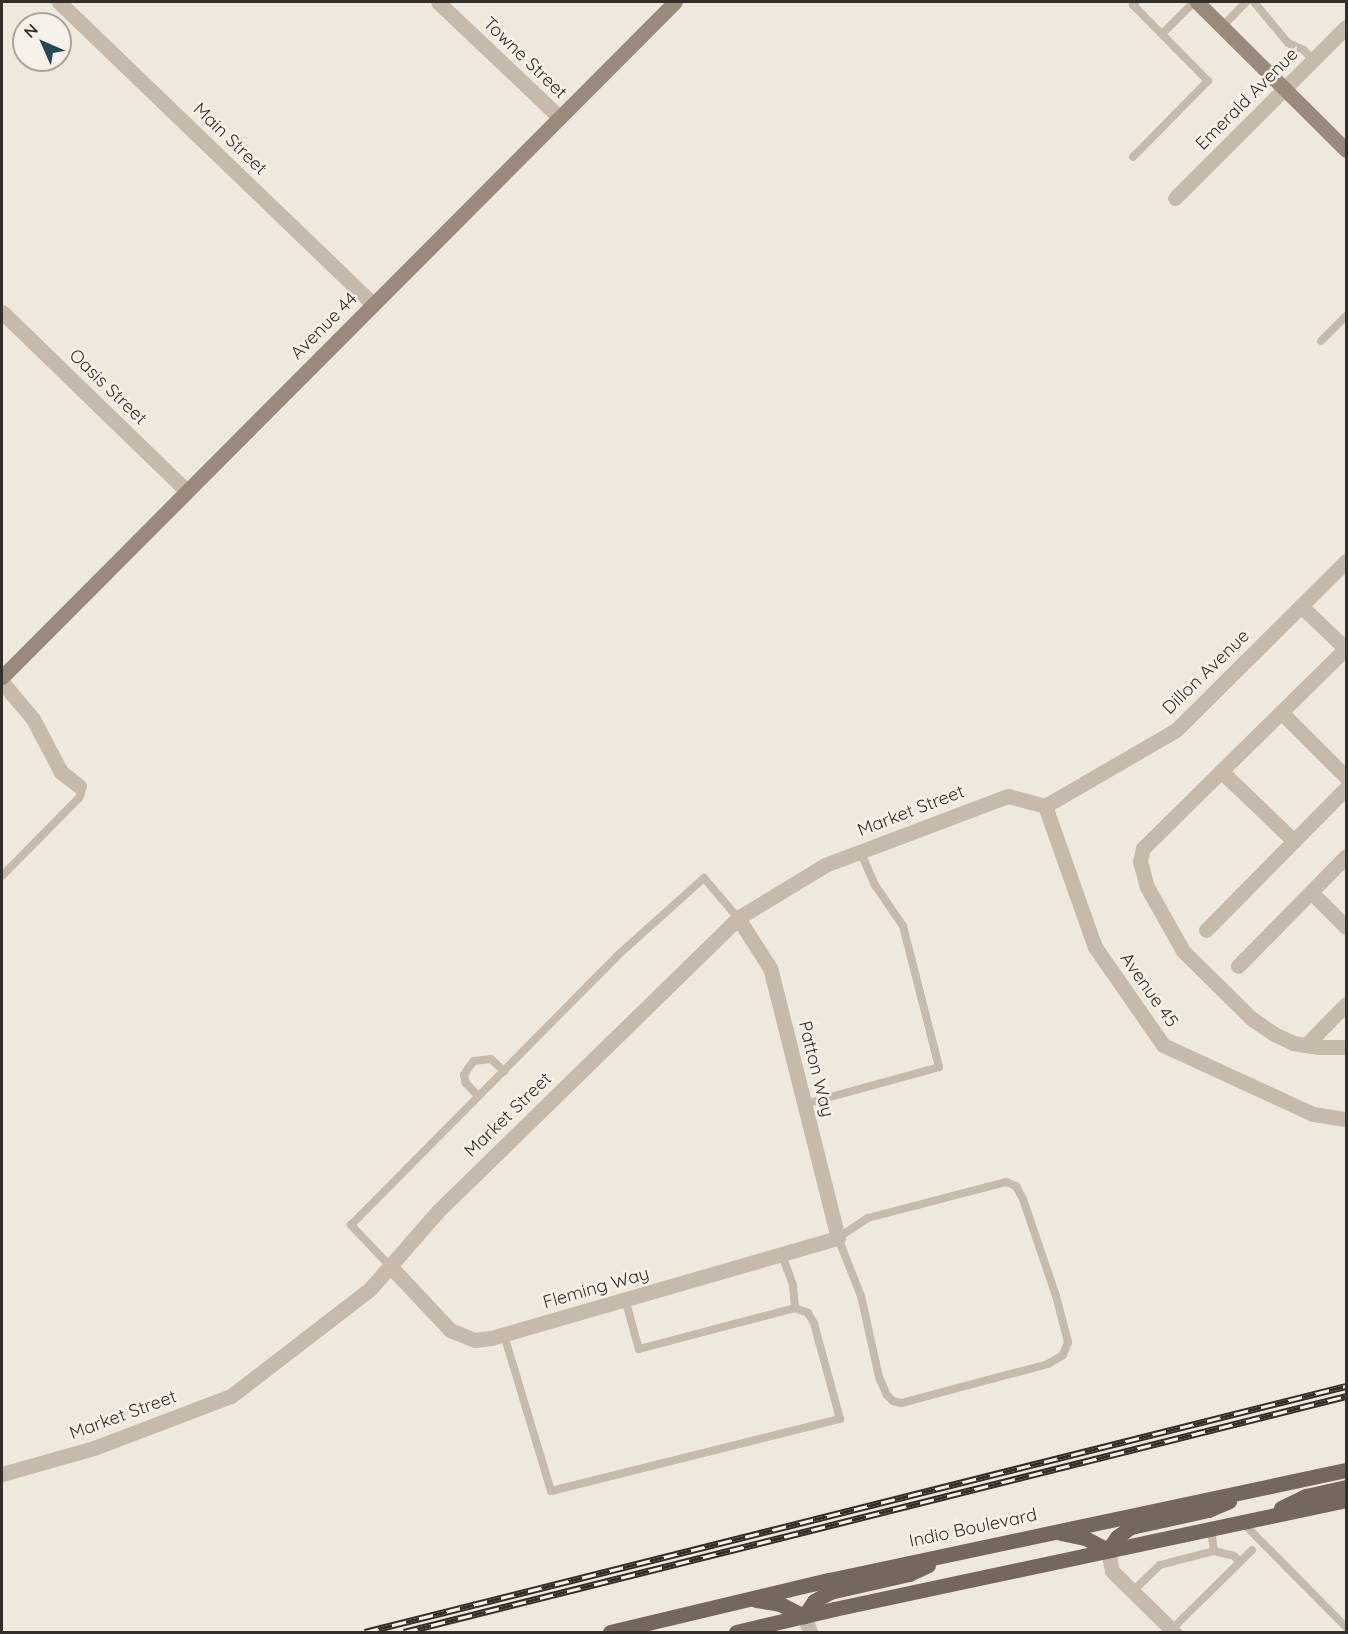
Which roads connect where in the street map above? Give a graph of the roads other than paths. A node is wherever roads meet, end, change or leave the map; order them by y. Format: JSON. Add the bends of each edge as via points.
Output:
{"nodes":[{"id":1,"x":59,"y":2,"type":"edge"},
{"id":2,"x":438,"y":2,"type":"edge"},
{"id":3,"x":675,"y":2,"type":"edge"},
{"id":4,"x":1136,"y":2,"type":"edge"},
{"id":5,"x":1196,"y":2,"type":"edge"},
{"id":6,"x":1246,"y":2,"type":"edge"},
{"id":7,"x":1254,"y":2,"type":"edge"},
{"id":8,"x":1222,"y":27,"type":"junction"},
{"id":9,"x":1347,"y":27,"type":"edge"},
{"id":10,"x":1162,"y":34,"type":"junction"},
{"id":11,"x":1313,"y":60,"type":"junction"},
{"id":12,"x":1284,"y":89,"type":"junction"},
{"id":13,"x":560,"y":117,"type":"junction"},
{"id":14,"x":1347,"y":150,"type":"edge"},
{"id":15,"x":1133,"y":157,"type":"dead end"},
{"id":16,"x":1176,"y":198,"type":"dead end"},
{"id":17,"x":373,"y":304,"type":"junction"},
{"id":18,"x":2,"y":312,"type":"edge"},
{"id":19,"x":1347,"y":316,"type":"edge"},
{"id":20,"x":1321,"y":341,"type":"dead end"},
{"id":21,"x":187,"y":491,"type":"junction"},
{"id":22,"x":1347,"y":561,"type":"edge"},
{"id":23,"x":1301,"y":606,"type":"junction"},
{"id":24,"x":1346,"y":649,"type":"edge"},
{"id":25,"x":2,"y":677,"type":"edge"},
{"id":26,"x":2,"y":682,"type":"edge"},
{"id":27,"x":1281,"y":712,"type":"junction"},
{"id":28,"x":1221,"y":771,"type":"junction"},
{"id":29,"x":1347,"y":777,"type":"edge"},
{"id":30,"x":78,"y":786,"type":"joint"},
{"id":31,"x":1347,"y":788,"type":"edge"},
{"id":32,"x":1045,"y":806,"type":"junction"},
{"id":33,"x":1294,"y":841,"type":"junction"},
{"id":34,"x":860,"y":851,"type":"junction"},
{"id":35,"x":1347,"y":856,"type":"edge"},
{"id":36,"x":2,"y":876,"type":"edge"},
{"id":37,"x":1311,"y":892,"type":"junction"},
{"id":38,"x":738,"y":918,"type":"junction"},
{"id":39,"x":1347,"y":927,"type":"edge"},
{"id":40,"x":1206,"y":930,"type":"dead end"},
{"id":41,"x":1238,"y":966,"type":"dead end"},
{"id":42,"x":1347,"y":1004,"type":"edge"},
{"id":43,"x":1306,"y":1045,"type":"junction"},
{"id":44,"x":1347,"y":1047,"type":"edge"},
{"id":45,"x":504,"y":1071,"type":"junction"},
{"id":46,"x":478,"y":1096,"type":"junction"},
{"id":47,"x":805,"y":1104,"type":"junction"},
{"id":48,"x":1347,"y":1119,"type":"edge"},
{"id":49,"x":838,"y":1238,"type":"junction"},
{"id":50,"x":782,"y":1254,"type":"junction"},
{"id":51,"x":390,"y":1266,"type":"junction"},
{"id":52,"x":625,"y":1299,"type":"junction"},
{"id":53,"x":795,"y":1308,"type":"junction"},
{"id":54,"x":504,"y":1335,"type":"junction"},
{"id":55,"x":1347,"y":1470,"type":"edge"},
{"id":56,"x":2,"y":1474,"type":"edge"},
{"id":57,"x":1347,"y":1487,"type":"edge"},
{"id":58,"x":1250,"y":1490,"type":"junction"},
{"id":59,"x":1347,"y":1500,"type":"edge"},
{"id":60,"x":1263,"y":1518,"type":"junction"},
{"id":61,"x":1242,"y":1522,"type":"junction"},
{"id":62,"x":1211,"y":1529,"type":"junction"},
{"id":63,"x":1051,"y":1531,"type":"junction"},
{"id":64,"x":1108,"y":1550,"type":"junction"},
{"id":65,"x":1252,"y":1550,"type":"dead end"},
{"id":66,"x":1214,"y":1551,"type":"junction"},
{"id":67,"x":952,"y":1553,"type":"junction"},
{"id":68,"x":1240,"y":1562,"type":"junction"},
{"id":69,"x":1133,"y":1591,"type":"junction"},
{"id":70,"x":749,"y":1599,"type":"junction"},
{"id":71,"x":804,"y":1616,"type":"junction"},
{"id":72,"x":663,"y":1620,"type":"junction"},
{"id":73,"x":1347,"y":1627,"type":"edge"},
{"id":74,"x":1172,"y":1631,"type":"edge"},
{"id":75,"x":610,"y":1632,"type":"edge"},
{"id":76,"x":640,"y":1632,"type":"edge"},
{"id":77,"x":736,"y":1632,"type":"edge"},
{"id":78,"x":810,"y":1632,"type":"edge"}],
"edges":[{"from":1,"to":17,"type":"street","name":"Main Street"},
{"from":2,"to":13,"type":"street","name":"Towne Street"},
{"from":3,"to":13,"type":"street","name":"Avenue 44"},
{"from":4,"to":10,"type":"lane","via":[[1133,5]]},
{"from":5,"to":8,"type":"street"},
{"from":5,"to":10,"type":"lane"},
{"from":6,"to":8,"type":"lane"},
{"from":7,"to":11,"type":"lane","via":[[1288,43],[1304,50]]},
{"from":8,"to":12,"type":"street"},
{"from":9,"to":11,"type":"street","name":"Emerald Avenue"},
{"from":10,"to":15,"type":"lane","via":[[1208,81]]},
{"from":11,"to":12,"type":"street","name":"Emerald Avenue"},
{"from":12,"to":14,"type":"street"},
{"from":12,"to":16,"type":"street","name":"Emerald Avenue"},
{"from":13,"to":17,"type":"street","name":"Avenue 44"},
{"from":17,"to":21,"type":"street","name":"Avenue 44"},
{"from":18,"to":21,"type":"street","name":"Oasis Street"},
{"from":19,"to":20,"type":"lane"},
{"from":21,"to":25,"type":"street","name":"Avenue 44"},
{"from":22,"to":23,"type":"street","name":"Dillon Avenue"},
{"from":23,"to":24,"type":"street"},
{"from":23,"to":32,"type":"street","name":"Dillon Avenue","via":[[1176,730]]},
{"from":24,"to":27,"type":"street"},
{"from":26,"to":30,"type":"street","via":[[33,719],[61,772]]},
{"from":27,"to":28,"type":"street"},
{"from":27,"to":29,"type":"street"},
{"from":28,"to":33,"type":"street"},
{"from":28,"to":43,"type":"street","via":[[1143,848],[1140,861],[1147,887],[1169,929],[1198,969],[1252,1019],[1274,1034]]},
{"from":30,"to":36,"type":"lane","via":[[79,798]]},
{"from":31,"to":33,"type":"street"},
{"from":32,"to":34,"type":"street","name":"Market Street","via":[[1008,796]]},
{"from":32,"to":48,"type":"street","name":"Avenue 45","via":[[1095,947],[1163,1045],[1313,1114]]},
{"from":33,"to":40,"type":"street"},
{"from":34,"to":38,"type":"street","name":"Market Street","via":[[825,865]]},
{"from":34,"to":47,"type":"lane","via":[[875,885],[903,926],[939,1067]]},
{"from":35,"to":37,"type":"street"},
{"from":37,"to":39,"type":"street"},
{"from":37,"to":41,"type":"street"},
{"from":38,"to":45,"type":"lane","via":[[704,878],[617,956]]},
{"from":38,"to":47,"type":"street","name":"Patton Way","via":[[770,968]]},
{"from":38,"to":51,"type":"street","name":"Market Street","via":[[438,1211]]},
{"from":42,"to":43,"type":"street"},
{"from":43,"to":44,"type":"street"},
{"from":45,"to":46,"type":"lane"},
{"from":45,"to":46,"type":"lane","via":[[491,1059],[474,1061],[464,1075]]},
{"from":46,"to":51,"type":"lane","via":[[351,1226]]},
{"from":47,"to":49,"type":"street","name":"Patton Way"},
{"from":49,"to":49,"type":"lane","via":[[868,1218],[1006,1182],[1016,1186],[1056,1296],[1068,1342],[1063,1354],[1048,1364],[901,1403],[894,1401],[879,1377],[861,1296]]},
{"from":49,"to":50,"type":"street","name":"Fleming Way"},
{"from":50,"to":52,"type":"street","name":"Fleming Way"},
{"from":50,"to":53,"type":"lane","via":[[793,1285]]},
{"from":51,"to":54,"type":"street","name":"Fleming Way","via":[[450,1330],[475,1340]]},
{"from":51,"to":56,"type":"street","name":"Market Street","via":[[370,1289],[231,1396],[94,1448]]},
{"from":52,"to":53,"type":"lane","via":[[639,1349]]},
{"from":52,"to":54,"type":"street","name":"Fleming Way"},
{"from":53,"to":54,"type":"lane","via":[[808,1313],[814,1323],[840,1419],[551,1491]]},
{"from":55,"to":58,"type":"main road","name":"Indio Boulevard"},
{"from":57,"to":60,"type":"main road","via":[[1306,1496]]},
{"from":58,"to":63,"type":"main road","name":"Indio Boulevard"},
{"from":58,"to":64,"type":"main road","via":[[1208,1510],[1131,1527],[1117,1536]]},
{"from":59,"to":60,"type":"main road"},
{"from":60,"to":61,"type":"main road"},
{"from":61,"to":62,"type":"main road"},
{"from":61,"to":73,"type":"lane"},
{"from":62,"to":64,"type":"main road"},
{"from":62,"to":66,"type":"lane"},
{"from":63,"to":64,"type":"main road","via":[[1085,1538]]},
{"from":63,"to":67,"type":"main road","name":"Indio Boulevard"},
{"from":64,"to":69,"type":"street","via":[[1112,1571]]},
{"from":64,"to":71,"type":"main road"},
{"from":65,"to":68,"type":"lane"},
{"from":66,"to":68,"type":"lane","via":[[1234,1556]]},
{"from":66,"to":69,"type":"lane","via":[[1160,1564]]},
{"from":67,"to":70,"type":"main road","name":"Indio Boulevard"},
{"from":67,"to":71,"type":"main road","via":[[909,1574],[830,1592],[814,1601]]},
{"from":68,"to":74,"type":"lane"},
{"from":69,"to":74,"type":"street"},
{"from":70,"to":71,"type":"main road","via":[[780,1604]]},
{"from":70,"to":72,"type":"main road","name":"Indio Boulevard"},
{"from":71,"to":77,"type":"main road"},
{"from":71,"to":78,"type":"street"},
{"from":72,"to":75,"type":"main road","name":"Indio Boulevard"},
{"from":72,"to":76,"type":"main road"}]}
